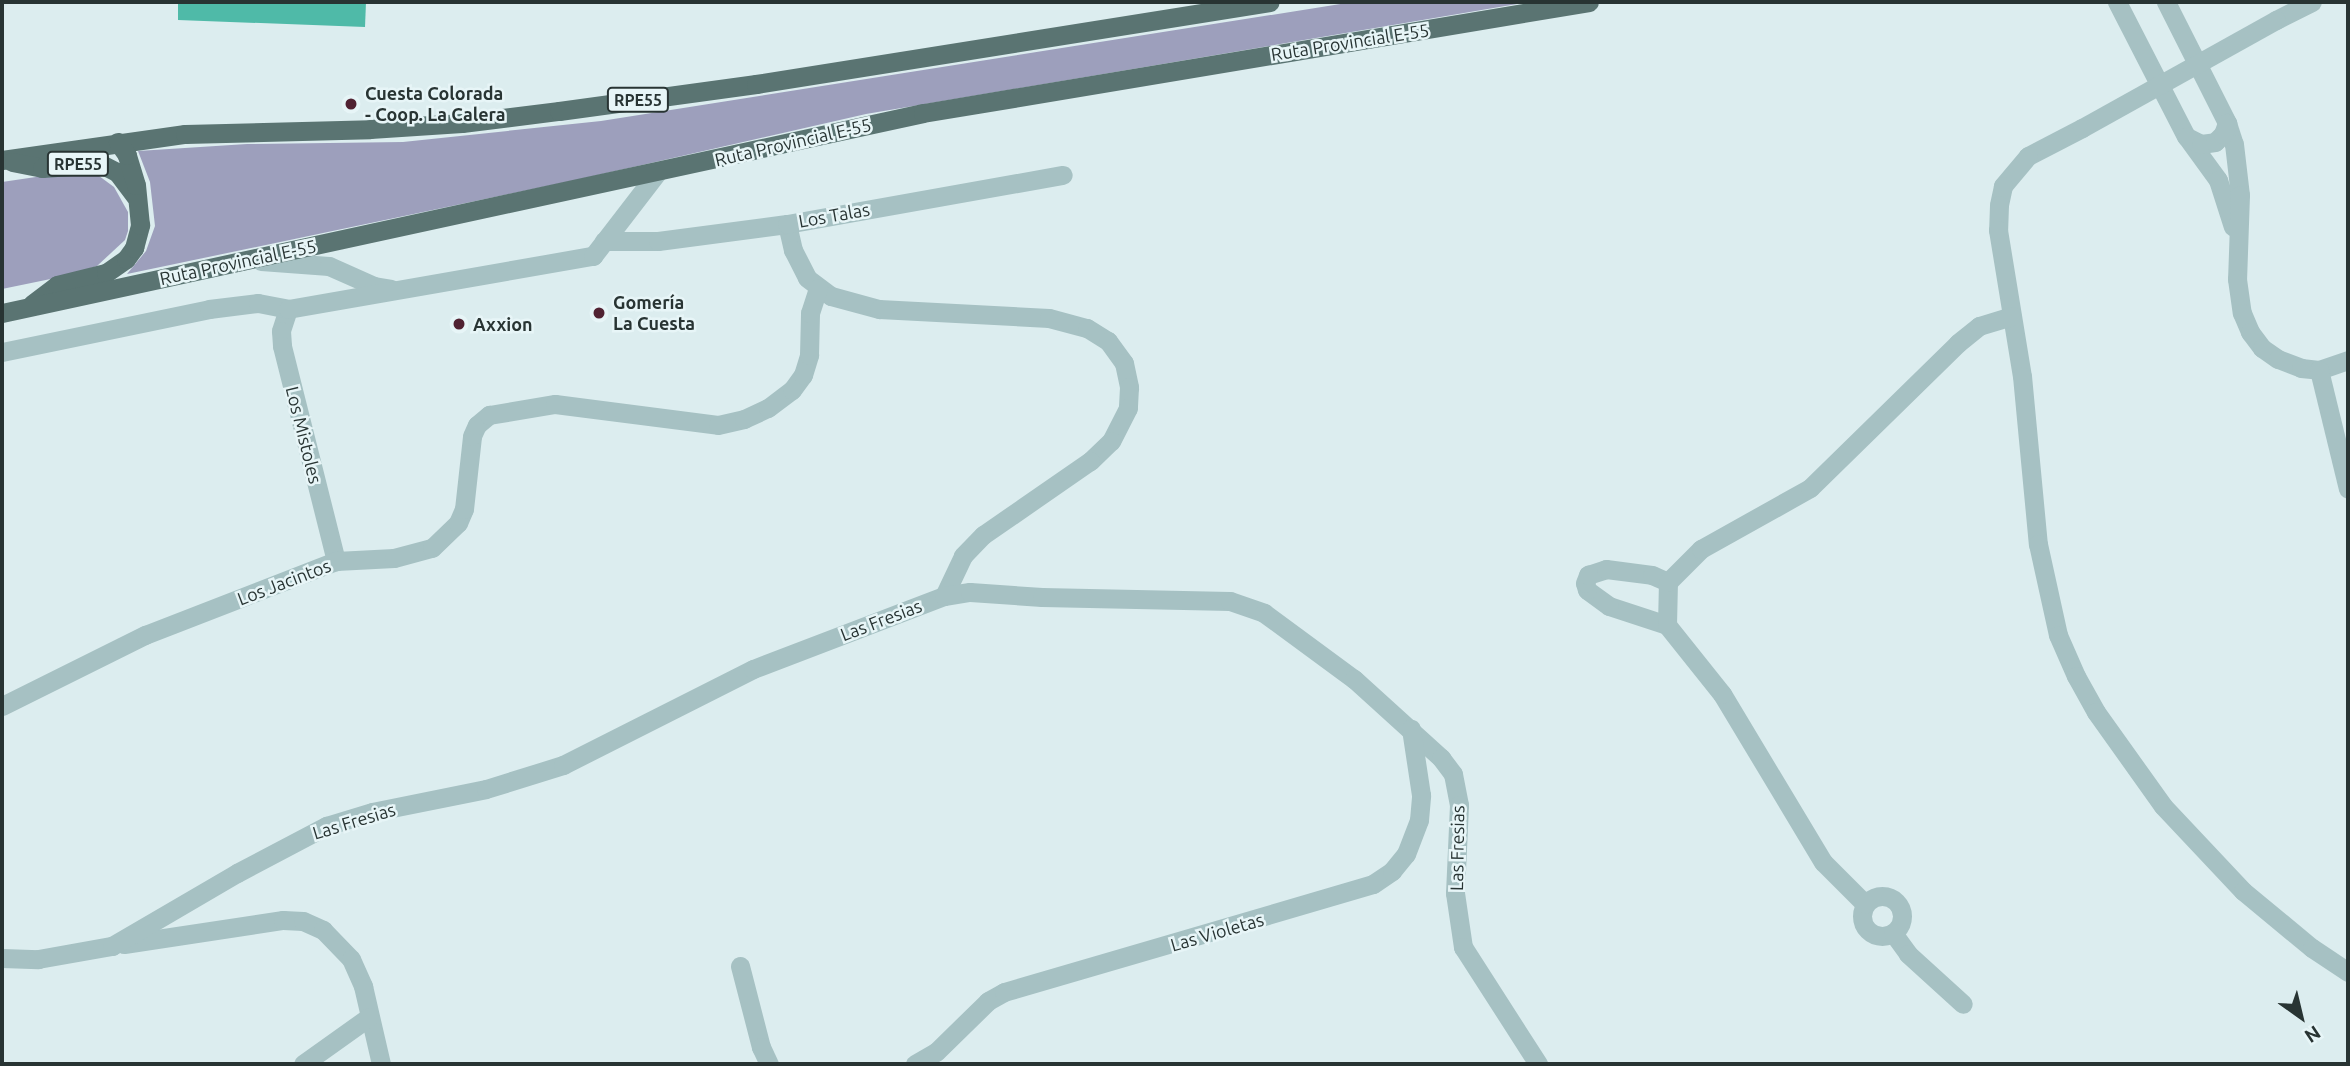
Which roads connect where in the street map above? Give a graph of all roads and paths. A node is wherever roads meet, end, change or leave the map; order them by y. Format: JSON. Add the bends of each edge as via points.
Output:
{"nodes":[{"id":1,"x":1270,"y":2,"type":"edge"},
{"id":2,"x":1589,"y":2,"type":"edge"},
{"id":3,"x":2118,"y":2,"type":"edge"},
{"id":4,"x":2166,"y":2,"type":"edge"},
{"id":5,"x":2312,"y":2,"type":"edge"},
{"id":6,"x":2227,"y":122,"type":"junction"},
{"id":7,"x":2186,"y":136,"type":"junction"},
{"id":8,"x":118,"y":142,"type":"junction"},
{"id":9,"x":2,"y":160,"type":"edge"},
{"id":10,"x":657,"y":173,"type":"junction"},
{"id":11,"x":1063,"y":175,"type":"dead end"},
{"id":12,"x":138,"y":200,"type":"junction"},
{"id":13,"x":787,"y":223,"type":"junction"},
{"id":14,"x":604,"y":241,"type":"junction"},
{"id":15,"x":2238,"y":246,"type":"junction"},
{"id":16,"x":239,"y":260,"type":"junction"},
{"id":17,"x":818,"y":288,"type":"junction"},
{"id":18,"x":403,"y":290,"type":"junction"},
{"id":19,"x":26,"y":308,"type":"junction"},
{"id":20,"x":288,"y":309,"type":"junction"},
{"id":21,"x":2,"y":313,"type":"edge"},
{"id":22,"x":2012,"y":316,"type":"junction"},
{"id":23,"x":2,"y":352,"type":"edge"},
{"id":24,"x":2348,"y":360,"type":"edge"},
{"id":25,"x":2319,"y":370,"type":"junction"},
{"id":26,"x":2348,"y":489,"type":"edge"},
{"id":27,"x":336,"y":561,"type":"junction"},
{"id":28,"x":1668,"y":582,"type":"junction"},
{"id":29,"x":944,"y":596,"type":"junction"},
{"id":30,"x":1667,"y":625,"type":"junction"},
{"id":31,"x":2,"y":706,"type":"edge"},
{"id":32,"x":1410,"y":729,"type":"junction"},
{"id":33,"x":1865,"y":904,"type":"junction"},
{"id":34,"x":1893,"y":933,"type":"junction"},
{"id":35,"x":112,"y":946,"type":"junction"},
{"id":36,"x":2,"y":958,"type":"edge"},
{"id":37,"x":740,"y":967,"type":"dead end"},
{"id":38,"x":2348,"y":972,"type":"edge"},
{"id":39,"x":1963,"y":1004,"type":"dead end"},
{"id":40,"x":369,"y":1017,"type":"junction"},
{"id":41,"x":1535,"y":1063,"type":"edge"},
{"id":42,"x":303,"y":1064,"type":"edge"},
{"id":43,"x":381,"y":1064,"type":"edge"},
{"id":44,"x":769,"y":1064,"type":"edge"},
{"id":45,"x":915,"y":1064,"type":"edge"}],
"edges":[{"from":1,"to":8,"type":"main road","number":"RPE55","via":[[755,84],[462,123],[185,134]]},
{"from":2,"to":10,"type":"main road","name":"Ruta Provincial E-55","number":"RPE55","via":[[923,113]]},
{"from":3,"to":7,"type":"street"},
{"from":4,"to":6,"type":"street"},
{"from":5,"to":22,"type":"street","bridge":true,"via":[[2028,156],[2003,186],[1998,230]]},
{"from":6,"to":7,"type":"street","via":[[2214,142],[2201,144]]},
{"from":6,"to":15,"type":"street","via":[[2238,165]]},
{"from":7,"to":15,"type":"street","via":[[2218,180]]},
{"from":8,"to":9,"type":"main road","number":"RPE55"},
{"from":8,"to":12,"type":"main road","number":"RPE55","via":[[132,168]]},
{"from":9,"to":12,"type":"main road","number":"RPE55","via":[[42,168],[89,163],[110,167]]},
{"from":10,"to":14,"type":"street"},
{"from":10,"to":16,"type":"main road","name":"Ruta Provincial E-55","number":"RPE55"},
{"from":11,"to":13,"type":"street","name":"Los Talas"},
{"from":12,"to":19,"type":"main road","number":"RPE55","via":[[139,235],[126,258],[106,273],[57,285]]},
{"from":13,"to":14,"type":"street","name":"Los Talas","via":[[658,241]]},
{"from":13,"to":17,"type":"street","via":[[793,250],[807,278]]},
{"from":14,"to":18,"type":"street","via":[[593,256]]},
{"from":15,"to":25,"type":"street","via":[[2237,279],[2250,332],[2278,359]]},
{"from":16,"to":18,"type":"street","via":[[329,265],[374,286]]},
{"from":16,"to":19,"type":"main road","name":"Ruta Provincial E-55","number":"RPE55"},
{"from":17,"to":27,"type":"street","name":"Los Jacintos","via":[[810,313],[809,355],[803,375],[768,408],[718,425],[555,404],[489,415],[472,436],[464,509],[443,540],[415,554]]},
{"from":17,"to":29,"type":"street","via":[[843,301],[878,309],[1070,323],[1108,341],[1124,363],[1128,408],[1111,441],[1090,461],[984,535],[963,556]]},
{"from":18,"to":20,"type":"street"},
{"from":19,"to":21,"type":"main road","name":"Ruta Provincial E-55","number":"RPE55"},
{"from":20,"to":23,"type":"street","via":[[258,303],[223,307]]},
{"from":20,"to":27,"type":"street","name":"Los Mistoles","via":[[282,346]]},
{"from":22,"to":28,"type":"street","via":[[1979,326],[1958,343],[1810,488],[1701,549]]},
{"from":22,"to":38,"type":"street","via":[[2038,544],[2059,635],[2076,676],[2163,806],[2243,891]]},
{"from":24,"to":25,"type":"street"},
{"from":25,"to":26,"type":"street"},
{"from":27,"to":31,"type":"street","name":"Los Jacintos","via":[[145,635]]},
{"from":28,"to":30,"type":"street"},
{"from":28,"to":30,"type":"street","via":[[1652,575],[1606,569],[1588,575],[1585,583],[1587,590],[1609,606]]},
{"from":29,"to":32,"type":"street","name":"Las Fresias","via":[[970,592],[1248,605],[1290,630]]},
{"from":29,"to":35,"type":"street","name":"Las Fresias","via":[[753,669],[563,765],[486,789],[326,826]]},
{"from":30,"to":33,"type":"street","via":[[1722,694],[1823,862]]},
{"from":32,"to":41,"type":"street","name":"Las Fresias","via":[[1441,758],[1453,774],[1457,790],[1455,893],[1464,947]]},
{"from":32,"to":45,"type":"street","name":"Las Violetas","via":[[1421,795],[1419,820],[1406,854],[1373,884],[1004,992],[988,1001],[936,1052]]},
{"from":33,"to":34,"type":"street","via":[[1861,917],[1866,929],[1877,936]]},
{"from":33,"to":34,"type":"street","via":[[1876,897],[1895,901],[1902,919]]},
{"from":34,"to":39,"type":"street","via":[[1908,954]]},
{"from":35,"to":36,"type":"street","name":"Las Fresias","via":[[38,959]]},
{"from":35,"to":40,"type":"street","via":[[251,924],[303,921],[323,930],[351,959]]},
{"from":37,"to":44,"type":"street"},
{"from":40,"to":42,"type":"street"},
{"from":40,"to":43,"type":"street"}]}
